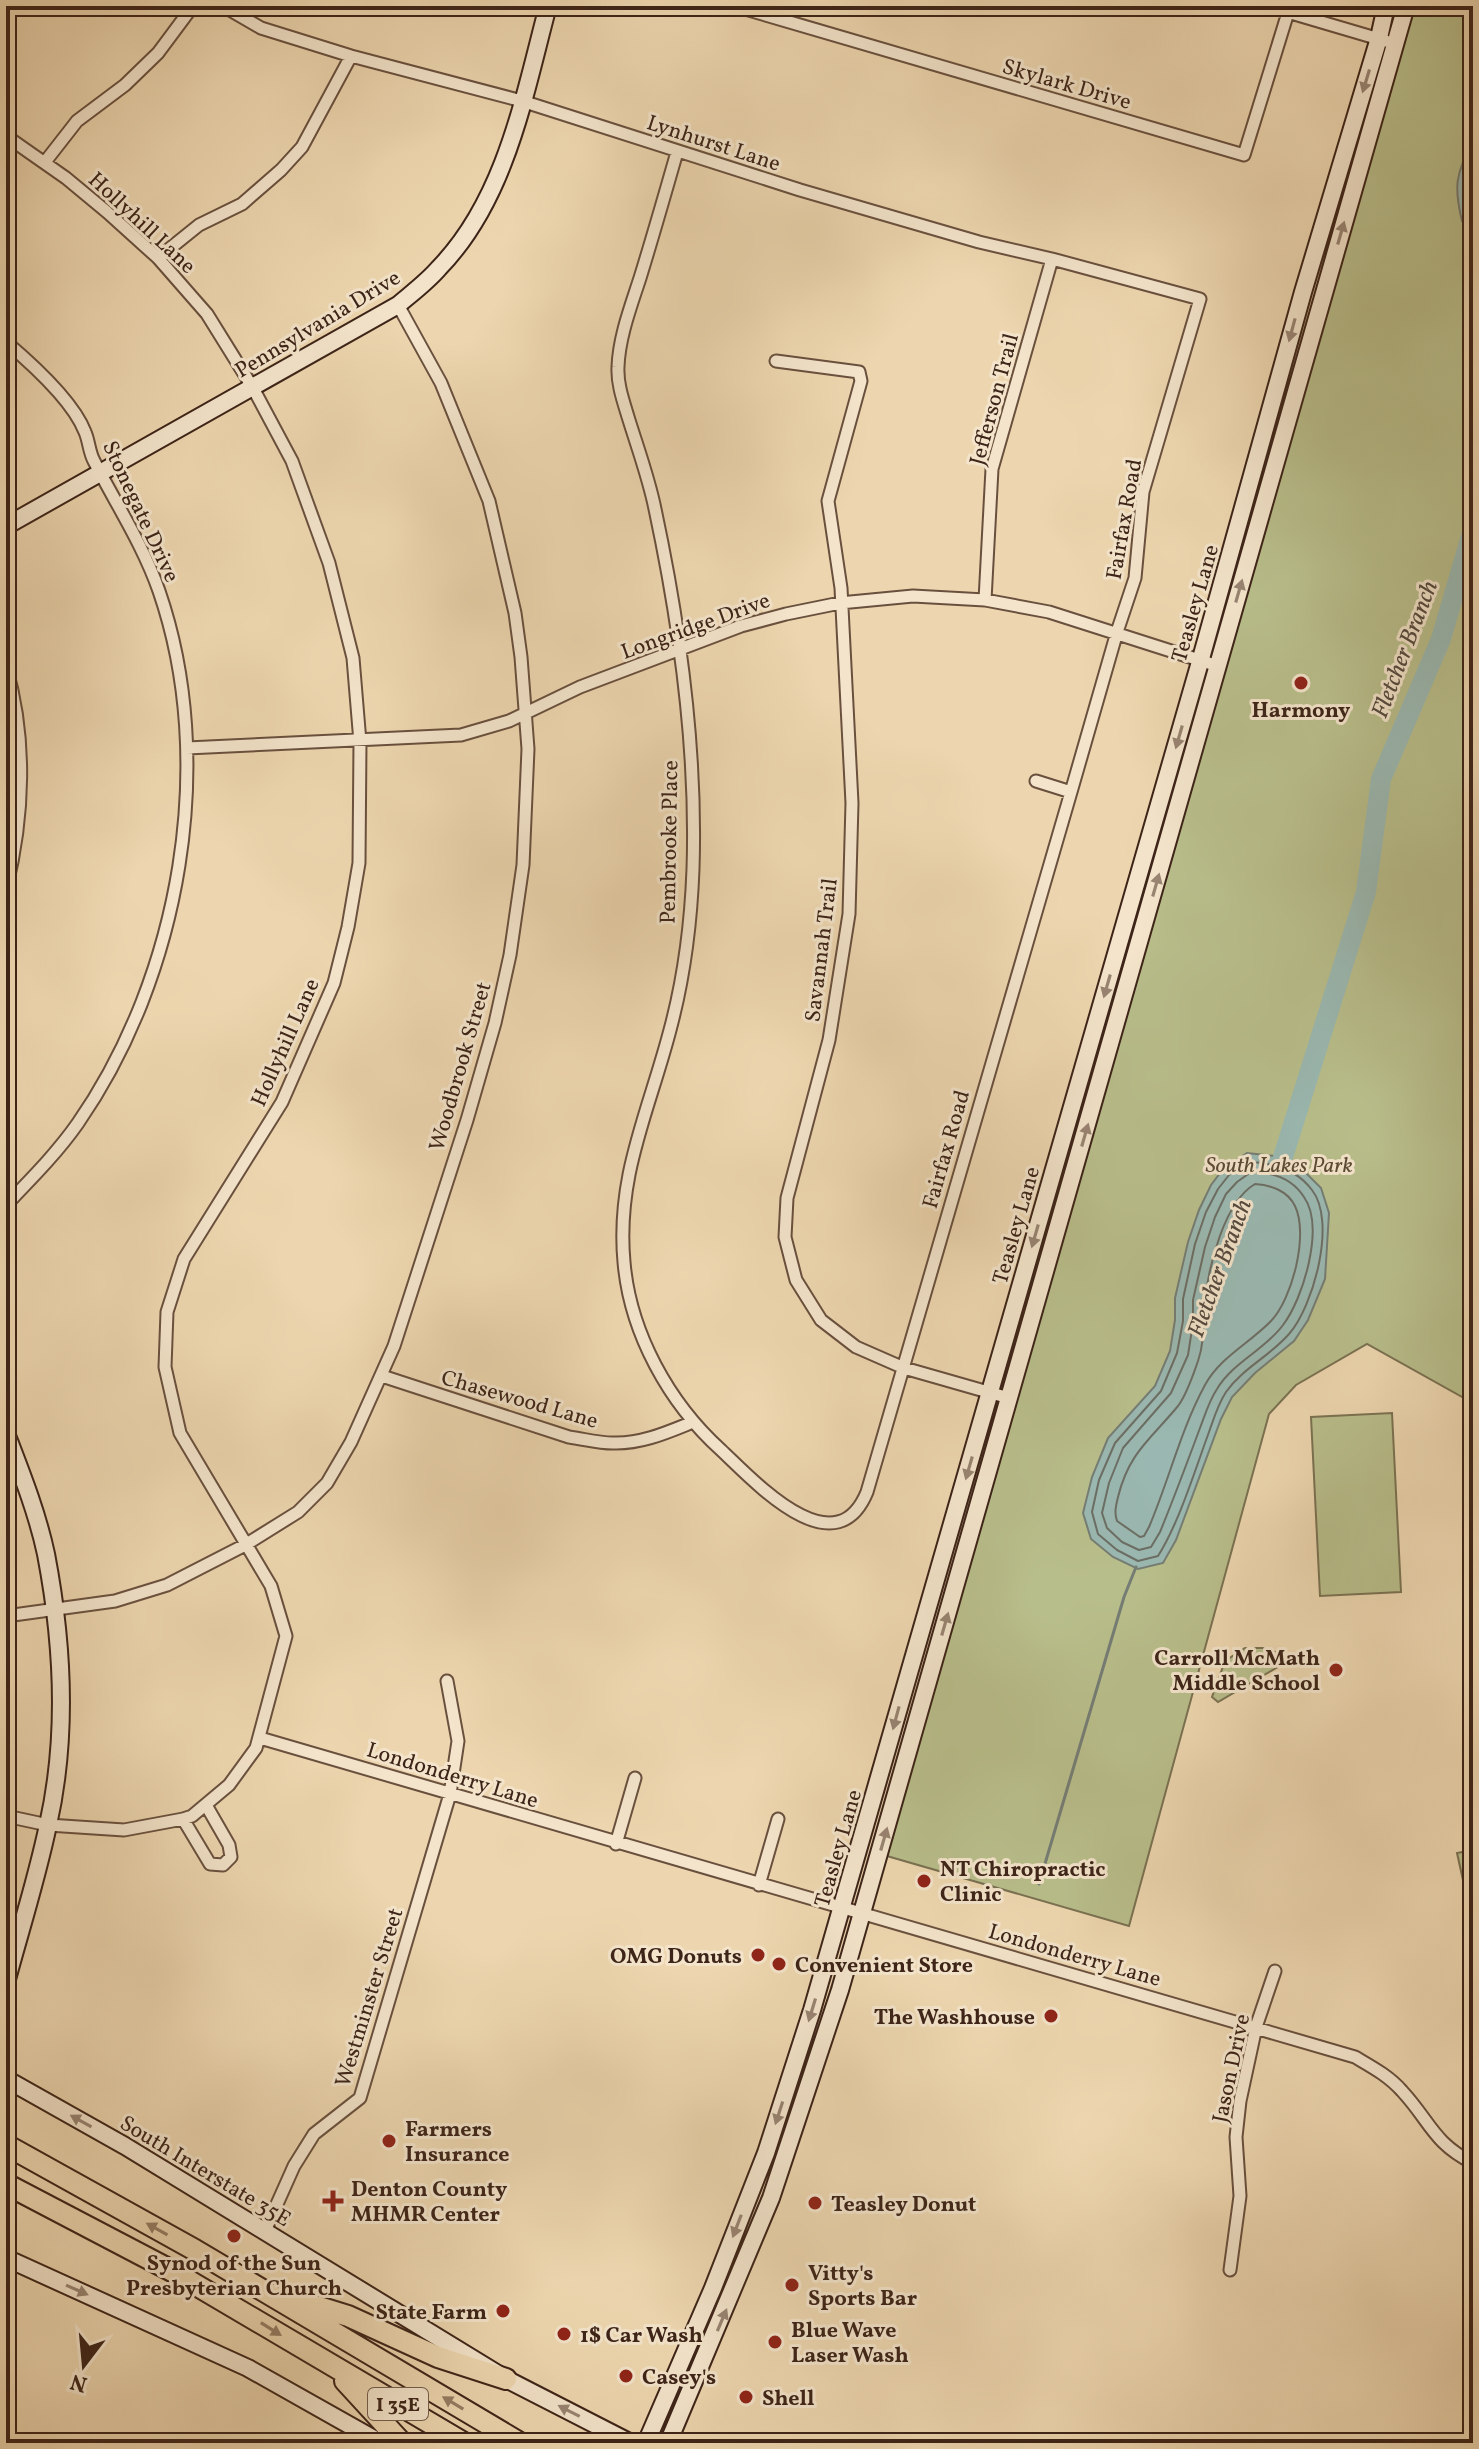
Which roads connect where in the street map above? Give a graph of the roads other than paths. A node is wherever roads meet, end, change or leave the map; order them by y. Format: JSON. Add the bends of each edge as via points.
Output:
{"nodes":[{"id":1,"x":193,"y":6,"type":"edge"},
{"id":2,"x":223,"y":6,"type":"edge"},
{"id":3,"x":548,"y":6,"type":"edge"},
{"id":4,"x":735,"y":6,"type":"edge"},
{"id":5,"x":1267,"y":6,"type":"edge"},
{"id":6,"x":1386,"y":6,"type":"edge"},
{"id":7,"x":1406,"y":6,"type":"edge"},
{"id":8,"x":1290,"y":9,"type":"edge"},
{"id":9,"x":1379,"y":38,"type":"junction"},
{"id":10,"x":1396,"y":45,"type":"junction"},
{"id":11,"x":351,"y":56,"type":"junction"},
{"id":12,"x":522,"y":101,"type":"junction"},
{"id":13,"x":6,"y":136,"type":"edge"},
{"id":14,"x":677,"y":152,"type":"junction"},
{"id":15,"x":45,"y":162,"type":"junction"},
{"id":16,"x":158,"y":258,"type":"junction"},
{"id":17,"x":1052,"y":259,"type":"junction"},
{"id":18,"x":1200,"y":299,"type":"joint"},
{"id":19,"x":398,"y":305,"type":"junction"},
{"id":20,"x":6,"y":342,"type":"edge"},
{"id":21,"x":776,"y":361,"type":"dead end"},
{"id":22,"x":253,"y":388,"type":"junction"},
{"id":23,"x":101,"y":474,"type":"junction"},
{"id":24,"x":6,"y":526,"type":"edge"},
{"id":25,"x":985,"y":600,"type":"junction"},
{"id":26,"x":840,"y":603,"type":"junction"},
{"id":27,"x":1117,"y":632,"type":"junction"},
{"id":28,"x":679,"y":650,"type":"junction"},
{"id":29,"x":1200,"y":662,"type":"junction"},
{"id":30,"x":1218,"y":666,"type":"junction"},
{"id":31,"x":6,"y":667,"type":"edge"},
{"id":32,"x":526,"y":713,"type":"junction"},
{"id":33,"x":360,"y":742,"type":"junction"},
{"id":34,"x":187,"y":748,"type":"junction"},
{"id":35,"x":1036,"y":781,"type":"dead end"},
{"id":36,"x":1071,"y":792,"type":"junction"},
{"id":37,"x":6,"y":889,"type":"edge"},
{"id":38,"x":6,"y":1205,"type":"edge"},
{"id":39,"x":904,"y":1368,"type":"junction"},
{"id":40,"x":382,"y":1376,"type":"junction"},
{"id":41,"x":990,"y":1393,"type":"junction"},
{"id":42,"x":1009,"y":1398,"type":"junction"},
{"id":43,"x":693,"y":1422,"type":"junction"},
{"id":44,"x":6,"y":1433,"type":"edge"},
{"id":45,"x":852,"y":1514,"type":"joint"},
{"id":46,"x":245,"y":1545,"type":"junction"},
{"id":47,"x":55,"y":1610,"type":"junction"},
{"id":48,"x":6,"y":1616,"type":"edge"},
{"id":49,"x":447,"y":1681,"type":"dead end"},
{"id":50,"x":260,"y":1738,"type":"junction"},
{"id":51,"x":635,"y":1778,"type":"dead end"},
{"id":52,"x":450,"y":1794,"type":"junction"},
{"id":53,"x":206,"y":1805,"type":"junction"},
{"id":54,"x":6,"y":1816,"type":"edge"},
{"id":55,"x":183,"y":1819,"type":"junction"},
{"id":56,"x":778,"y":1819,"type":"dead end"},
{"id":57,"x":48,"y":1825,"type":"junction"},
{"id":58,"x":616,"y":1844,"type":"junction"},
{"id":59,"x":759,"y":1885,"type":"junction"},
{"id":60,"x":842,"y":1908,"type":"junction"},
{"id":61,"x":862,"y":1914,"type":"junction"},
{"id":62,"x":1275,"y":1971,"type":"dead end"},
{"id":63,"x":6,"y":1983,"type":"edge"},
{"id":64,"x":1256,"y":2027,"type":"junction"},
{"id":65,"x":6,"y":2079,"type":"edge"},
{"id":66,"x":6,"y":2145,"type":"edge"},
{"id":67,"x":766,"y":2153,"type":"junction"},
{"id":68,"x":785,"y":2159,"type":"junction"},
{"id":69,"x":1473,"y":2163,"type":"edge"},
{"id":70,"x":6,"y":2184,"type":"edge"},
{"id":71,"x":265,"y":2231,"type":"junction"},
{"id":72,"x":6,"y":2258,"type":"edge"},
{"id":73,"x":1230,"y":2270,"type":"dead end"},
{"id":74,"x":263,"y":2290,"type":"junction"},
{"id":75,"x":331,"y":2366,"type":"junction"},
{"id":76,"x":506,"y":2379,"type":"junction"},
{"id":77,"x":608,"y":2436,"type":"edge"},
{"id":78,"x":381,"y":2443,"type":"edge"},
{"id":79,"x":402,"y":2443,"type":"edge"},
{"id":80,"x":464,"y":2443,"type":"edge"},
{"id":81,"x":520,"y":2443,"type":"edge"},
{"id":82,"x":631,"y":2443,"type":"edge"},
{"id":83,"x":646,"y":2443,"type":"edge"},
{"id":84,"x":668,"y":2443,"type":"edge"}],
"edges":[{"from":1,"to":15,"type":"street","via":[[158,53],[77,121]]},
{"from":2,"to":11,"type":"street","name":"Lynhurst Lane","via":[[261,28]]},
{"from":3,"to":12,"type":"main road","name":"Pennsylvania Drive"},
{"from":4,"to":8,"type":"street","name":"Skylark Drive","via":[[1244,155]]},
{"from":5,"to":8,"type":"street"},
{"from":6,"to":9,"type":"main road","name":"Teasley Lane"},
{"from":7,"to":10,"type":"main road","name":"Teasley Lane"},
{"from":8,"to":9,"type":"street"},
{"from":9,"to":10,"type":"street"},
{"from":9,"to":29,"type":"main road","name":"Teasley Lane","one_way":true},
{"from":30,"to":10,"type":"main road","name":"Teasley Lane","one_way":true},
{"from":11,"to":12,"type":"street","name":"Lynhurst Lane"},
{"from":11,"to":16,"type":"street","via":[[311,132],[281,170],[242,204],[199,225]]},
{"from":12,"to":14,"type":"street","name":"Lynhurst Lane"},
{"from":12,"to":19,"type":"main road","name":"Pennsylvania Drive","via":[[478,216],[440,268]]},
{"from":13,"to":15,"type":"street","name":"Hollyhill Lane"},
{"from":14,"to":17,"type":"street","name":"Lynhurst Lane"},
{"from":14,"to":28,"type":"street","name":"Pembrooke Place","via":[[618,370],[655,509]]},
{"from":15,"to":16,"type":"street","name":"Hollyhill Lane"},
{"from":16,"to":22,"type":"street","name":"Hollyhill Lane","via":[[207,314]]},
{"from":17,"to":18,"type":"street","name":"Lynhurst Lane"},
{"from":17,"to":25,"type":"street","name":"Jefferson Trail","via":[[992,469]]},
{"from":18,"to":27,"type":"street","name":"Fairfax Road","via":[[1143,492],[1135,578]]},
{"from":19,"to":22,"type":"main road","name":"Pennsylvania Drive"},
{"from":19,"to":32,"type":"street","name":"Woodbrook Street","via":[[441,383],[489,501],[515,613]]},
{"from":20,"to":23,"type":"street","name":"Stonegate Drive","via":[[72,410]]},
{"from":21,"to":26,"type":"street","name":"Savannah Trail","via":[[859,372],[861,381],[828,501]]},
{"from":22,"to":23,"type":"main road","name":"Pennsylvania Drive"},
{"from":22,"to":33,"type":"street","name":"Hollyhill Lane","via":[[292,461],[329,563],[353,658]]},
{"from":23,"to":24,"type":"main road","name":"Pennsylvania Drive"},
{"from":23,"to":34,"type":"street","name":"Stonegate Drive","via":[[158,589],[180,677]]},
{"from":25,"to":26,"type":"street","name":"Longridge Drive","via":[[913,596]]},
{"from":25,"to":27,"type":"street","name":"Longridge Drive"},
{"from":26,"to":28,"type":"street","name":"Longridge Drive","via":[[741,626]]},
{"from":26,"to":39,"type":"street","name":"Savannah Trail","via":[[852,803],[849,914],[829,1040],[787,1198],[785,1237],[796,1280],[821,1320],[856,1347]]},
{"from":27,"to":29,"type":"street","name":"Longridge Drive"},
{"from":27,"to":36,"type":"street","name":"Fairfax Road"},
{"from":28,"to":32,"type":"street","name":"Longridge Drive"},
{"from":28,"to":43,"type":"street","name":"Pembrooke Place","via":[[694,800],[690,917],[672,1025],[631,1156],[622,1220],[624,1264],[640,1332],[668,1388]]},
{"from":29,"to":30,"type":"street","name":"Longridge Drive"},
{"from":29,"to":41,"type":"main road","name":"Teasley Lane","one_way":true},
{"from":42,"to":30,"type":"main road","name":"Teasley Lane","one_way":true},
{"from":31,"to":37,"type":"street","via":[[19,728],[20,814]]},
{"from":32,"to":33,"type":"street","name":"Longridge Drive","via":[[461,735]]},
{"from":32,"to":40,"type":"street","name":"Woodbrook Street","via":[[523,865],[510,955],[467,1120]]},
{"from":33,"to":34,"type":"street","name":"Longridge Drive"},
{"from":33,"to":46,"type":"street","name":"Hollyhill Lane","via":[[359,863],[334,983],[282,1102],[184,1259],[167,1312],[165,1367],[180,1433]]},
{"from":34,"to":38,"type":"street","name":"Stonegate Drive","via":[[177,882],[166,934],[131,1027],[79,1122]]},
{"from":35,"to":36,"type":"street"},
{"from":36,"to":39,"type":"street","name":"Fairfax Road"},
{"from":39,"to":41,"type":"street","name":"Savannah Trail"},
{"from":39,"to":45,"type":"street","name":"Fairfax Road","via":[[867,1492]]},
{"from":40,"to":43,"type":"street","name":"Chasewood Lane","via":[[593,1441],[634,1442]]},
{"from":40,"to":46,"type":"street","name":"Woodbrook Street","via":[[327,1483],[298,1512]]},
{"from":41,"to":42,"type":"street","name":"Savannah Trail"},
{"from":41,"to":60,"type":"main road","name":"Teasley Lane","one_way":true},
{"from":61,"to":42,"type":"main road","name":"Teasley Lane","one_way":true},
{"from":43,"to":45,"type":"street","name":"Pembrooke Place","via":[[795,1514],[829,1522]]},
{"from":44,"to":47,"type":"main road","via":[[45,1551]]},
{"from":46,"to":47,"type":"street","name":"Woodbrook Street","via":[[167,1585],[115,1601]]},
{"from":46,"to":50,"type":"street","name":"Hollyhill Lane","via":[[271,1586],[286,1636]]},
{"from":47,"to":48,"type":"street","name":"Woodbrook Street"},
{"from":47,"to":57,"type":"main road","via":[[62,1706]]},
{"from":49,"to":52,"type":"street","name":"Westminster Street","via":[[458,1741]]},
{"from":50,"to":52,"type":"street","name":"Londonderry Lane"},
{"from":50,"to":53,"type":"street","name":"Hollyhill Lane","via":[[229,1785]]},
{"from":51,"to":58,"type":"street"},
{"from":52,"to":58,"type":"street","name":"Londonderry Lane"},
{"from":52,"to":71,"type":"street","name":"Westminster Street","via":[[360,2098],[314,2134]]},
{"from":53,"to":55,"type":"street","name":"Hollyhill Lane"},
{"from":53,"to":55,"type":"street","via":[[229,1845],[231,1857],[223,1865],[210,1864]]},
{"from":54,"to":57,"type":"street","name":"Hollyhill Lane"},
{"from":55,"to":57,"type":"street","name":"Hollyhill Lane","via":[[124,1830]]},
{"from":56,"to":59,"type":"street"},
{"from":57,"to":63,"type":"main road"},
{"from":58,"to":59,"type":"street","name":"Londonderry Lane"},
{"from":59,"to":60,"type":"street","name":"Londonderry Lane"},
{"from":60,"to":61,"type":"street","name":"Londonderry Lane"},
{"from":60,"to":67,"type":"main road","name":"Teasley Lane","one_way":true},
{"from":61,"to":64,"type":"street","name":"Londonderry Lane"},
{"from":61,"to":68,"type":"main road","name":"Teasley Lane"},
{"from":62,"to":64,"type":"street","name":"Jason Drive"},
{"from":64,"to":69,"type":"street","name":"Londonderry Lane","via":[[1355,2057],[1378,2070],[1401,2089],[1452,2153]]},
{"from":64,"to":73,"type":"street","name":"Jason Drive","via":[[1236,2137],[1240,2196]]},
{"from":71,"to":65,"type":"main road","name":"South Interstate 35E","one_way":true},
{"from":74,"to":66,"type":"highway","number":"I 35E","one_way":true},
{"from":67,"to":68,"type":"main road"},
{"from":67,"to":83,"type":"main road","name":"Teasley Lane","one_way":true},
{"from":84,"to":68,"type":"main road","name":"Teasley Lane","one_way":true},
{"from":70,"to":75,"type":"highway","number":"I 35E","one_way":true,"via":[[188,2280]]},
{"from":71,"to":76,"type":"main road","name":"South Interstate 35E"},
{"from":72,"to":78,"type":"main road","one_way":true,"via":[[248,2368]]},
{"from":74,"to":76,"type":"highway","via":[[348,2316],[438,2357]]},
{"from":81,"to":74,"type":"highway","number":"I 35E","one_way":true},
{"from":75,"to":79,"type":"highway"},
{"from":75,"to":80,"type":"highway","number":"I 35E"},
{"from":77,"to":76,"type":"main road","name":"South Interstate 35E","one_way":true},
{"from":77,"to":82,"type":"main road","name":"South Interstate 35E"}]}
